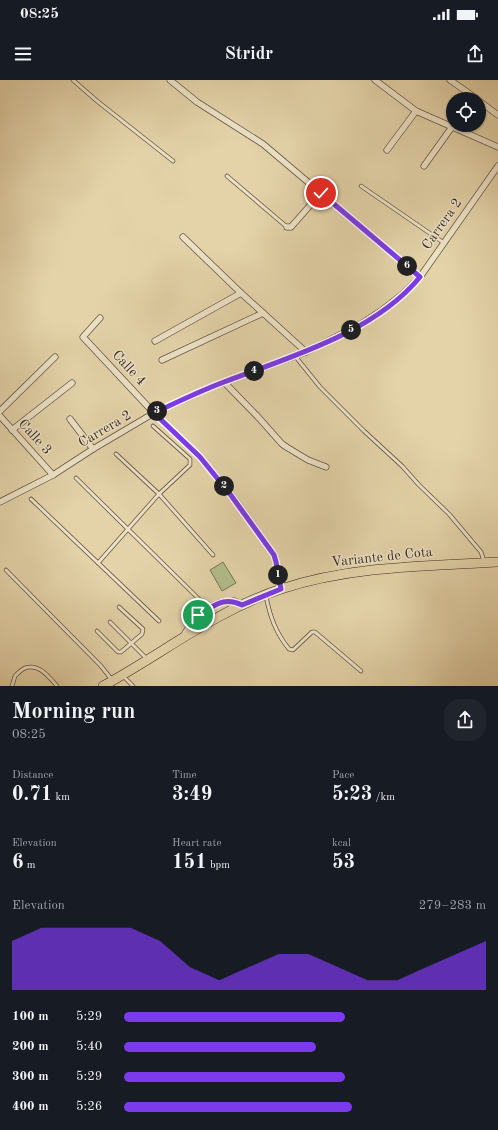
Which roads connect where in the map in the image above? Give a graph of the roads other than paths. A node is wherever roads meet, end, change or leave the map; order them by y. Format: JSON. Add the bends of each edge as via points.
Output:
{"nodes":[{"id":1,"x":73,"y":80,"type":"edge"},
{"id":2,"x":170,"y":80,"type":"edge"},
{"id":3,"x":375,"y":80,"type":"edge"},
{"id":4,"x":450,"y":80,"type":"edge"},
{"id":5,"x":467,"y":92,"type":"edge"},
{"id":6,"x":486,"y":106,"type":"edge"},
{"id":7,"x":416,"y":111,"type":"junction"},
{"id":8,"x":498,"y":114,"type":"edge"},
{"id":9,"x":446,"y":124,"type":"edge"},
{"id":10,"x":448,"y":132,"type":"edge"},
{"id":11,"x":464,"y":132,"type":"edge"},
{"id":12,"x":498,"y":147,"type":"edge"},
{"id":13,"x":387,"y":150,"type":"dead end"},
{"id":14,"x":173,"y":161,"type":"dead end"},
{"id":15,"x":424,"y":166,"type":"dead end"},
{"id":16,"x":498,"y":166,"type":"edge"},
{"id":17,"x":227,"y":176,"type":"dead end"},
{"id":18,"x":362,"y":186,"type":"dead end"},
{"id":19,"x":321,"y":193,"type":"junction"},
{"id":20,"x":287,"y":227,"type":"joint"},
{"id":21,"x":183,"y":237,"type":"dead end"},
{"id":22,"x":444,"y":243,"type":"junction"},
{"id":23,"x":420,"y":277,"type":"junction"},
{"id":24,"x":241,"y":293,"type":"junction"},
{"id":25,"x":263,"y":313,"type":"junction"},
{"id":26,"x":100,"y":318,"type":"dead end"},
{"id":27,"x":155,"y":341,"type":"dead end"},
{"id":28,"x":306,"y":352,"type":"junction"},
{"id":29,"x":295,"y":356,"type":"junction"},
{"id":30,"x":55,"y":357,"type":"dead end"},
{"id":31,"x":162,"y":360,"type":"dead end"},
{"id":32,"x":224,"y":382,"type":"junction"},
{"id":33,"x":72,"y":383,"type":"dead end"},
{"id":34,"x":0,"y":411,"type":"edge"},
{"id":35,"x":154,"y":413,"type":"junction"},
{"id":36,"x":0,"y":416,"type":"edge"},
{"id":37,"x":70,"y":419,"type":"dead end"},
{"id":38,"x":153,"y":426,"type":"dead end"},
{"id":39,"x":12,"y":430,"type":"junction"},
{"id":40,"x":93,"y":449,"type":"junction"},
{"id":41,"x":116,"y":454,"type":"dead end"},
{"id":42,"x":326,"y":467,"type":"dead end"},
{"id":43,"x":53,"y":475,"type":"junction"},
{"id":44,"x":76,"y":478,"type":"dead end"},
{"id":45,"x":159,"y":494,"type":"junction"},
{"id":46,"x":31,"y":500,"type":"dead end"},
{"id":47,"x":0,"y":502,"type":"edge"},
{"id":48,"x":128,"y":529,"type":"junction"},
{"id":49,"x":214,"y":555,"type":"dead end"},
{"id":50,"x":498,"y":562,"type":"edge"},
{"id":51,"x":98,"y":563,"type":"junction"},
{"id":52,"x":484,"y":563,"type":"junction"},
{"id":53,"x":6,"y":570,"type":"dead end"},
{"id":54,"x":281,"y":589,"type":"junction"},
{"id":55,"x":265,"y":595,"type":"junction"},
{"id":56,"x":202,"y":602,"type":"joint"},
{"id":57,"x":242,"y":605,"type":"junction"},
{"id":58,"x":119,"y":607,"type":"dead end"},
{"id":59,"x":209,"y":609,"type":"junction"},
{"id":60,"x":159,"y":621,"type":"dead end"},
{"id":61,"x":110,"y":622,"type":"dead end"},
{"id":62,"x":97,"y":630,"type":"dead end"},
{"id":63,"x":184,"y":636,"type":"junction"},
{"id":64,"x":132,"y":643,"type":"junction"},
{"id":65,"x":148,"y":660,"type":"junction"},
{"id":66,"x":361,"y":671,"type":"dead end"},
{"id":67,"x":122,"y":675,"type":"junction"},
{"id":68,"x":112,"y":681,"type":"junction"},
{"id":69,"x":12,"y":686,"type":"edge"},
{"id":70,"x":58,"y":686,"type":"edge"},
{"id":71,"x":103,"y":686,"type":"edge"},
{"id":72,"x":133,"y":686,"type":"edge"}],
"edges":[{"from":1,"to":14,"type":"lane"},
{"from":2,"to":19,"type":"street","via":[[197,102],[261,143]]},
{"from":3,"to":7,"type":"street"},
{"from":4,"to":5,"type":"street"},
{"from":6,"to":8,"type":"street"},
{"from":7,"to":9,"type":"street"},
{"from":7,"to":13,"type":"street"},
{"from":10,"to":15,"type":"street"},
{"from":11,"to":12,"type":"street"},
{"from":16,"to":22,"type":"street","name":"Carrera 2"},
{"from":17,"to":20,"type":"lane"},
{"from":18,"to":22,"type":"lane"},
{"from":19,"to":20,"type":"street","via":[[291,227]]},
{"from":19,"to":23,"type":"street"},
{"from":21,"to":24,"type":"street"},
{"from":22,"to":23,"type":"street","name":"Carrera 2"},
{"from":23,"to":28,"type":"street","name":"Carrera 2","via":[[404,293],[366,321]]},
{"from":24,"to":25,"type":"street"},
{"from":24,"to":27,"type":"street"},
{"from":25,"to":28,"type":"street"},
{"from":25,"to":31,"type":"street"},
{"from":26,"to":35,"type":"street","name":"Calle 4","via":[[82,336]]},
{"from":28,"to":29,"type":"street","name":"Carrera 2"},
{"from":29,"to":32,"type":"street","name":"Carrera 2"},
{"from":29,"to":52,"type":"lane","via":[[320,387],[445,509],[481,552]]},
{"from":30,"to":34,"type":"street"},
{"from":32,"to":35,"type":"street","name":"Carrera 2"},
{"from":32,"to":42,"type":"street","via":[[282,444],[308,460]]},
{"from":33,"to":39,"type":"street"},
{"from":35,"to":40,"type":"street","name":"Carrera 2"},
{"from":35,"to":54,"type":"street","name":"Calle 4","via":[[200,457],[230,494],[274,555]]},
{"from":36,"to":39,"type":"street","name":"Calle 3"},
{"from":37,"to":40,"type":"street"},
{"from":38,"to":45,"type":"lane","via":[[190,459],[190,465]]},
{"from":39,"to":43,"type":"street","name":"Calle 3"},
{"from":40,"to":43,"type":"street","name":"Carrera 2"},
{"from":41,"to":45,"type":"lane"},
{"from":43,"to":47,"type":"street","name":"Carrera 2"},
{"from":44,"to":48,"type":"lane"},
{"from":45,"to":48,"type":"lane"},
{"from":45,"to":49,"type":"lane"},
{"from":46,"to":51,"type":"lane"},
{"from":48,"to":51,"type":"lane"},
{"from":48,"to":56,"type":"lane"},
{"from":50,"to":52,"type":"main road","name":"Variante de Cota"},
{"from":51,"to":60,"type":"lane"},
{"from":52,"to":54,"type":"main road","name":"Variante de Cota","via":[[350,572]]},
{"from":53,"to":68,"type":"lane","via":[[101,666]]},
{"from":54,"to":55,"type":"main road","name":"Variante de Cota"},
{"from":55,"to":57,"type":"main road","name":"Variante de Cota"},
{"from":55,"to":66,"type":"lane","via":[[274,626],[289,649],[293,650],[315,632]]},
{"from":56,"to":59,"type":"street"},
{"from":57,"to":59,"type":"street","via":[[234,601],[225,601]]},
{"from":57,"to":63,"type":"main road","name":"Variante de Cota"},
{"from":58,"to":64,"type":"lane","via":[[143,629],[142,634]]},
{"from":59,"to":63,"type":"street","via":[[193,620]]},
{"from":61,"to":64,"type":"lane"},
{"from":62,"to":64,"type":"lane","via":[[118,652]]},
{"from":63,"to":65,"type":"main road","name":"Variante de Cota"},
{"from":64,"to":65,"type":"lane"},
{"from":65,"to":67,"type":"main road","name":"Variante de Cota"},
{"from":67,"to":68,"type":"main road","name":"Variante de Cota"},
{"from":67,"to":72,"type":"lane"},
{"from":68,"to":71,"type":"main road","name":"Variante de Cota"},
{"from":69,"to":70,"type":"lane","via":[[15,676],[25,668],[35,667]]}]}
